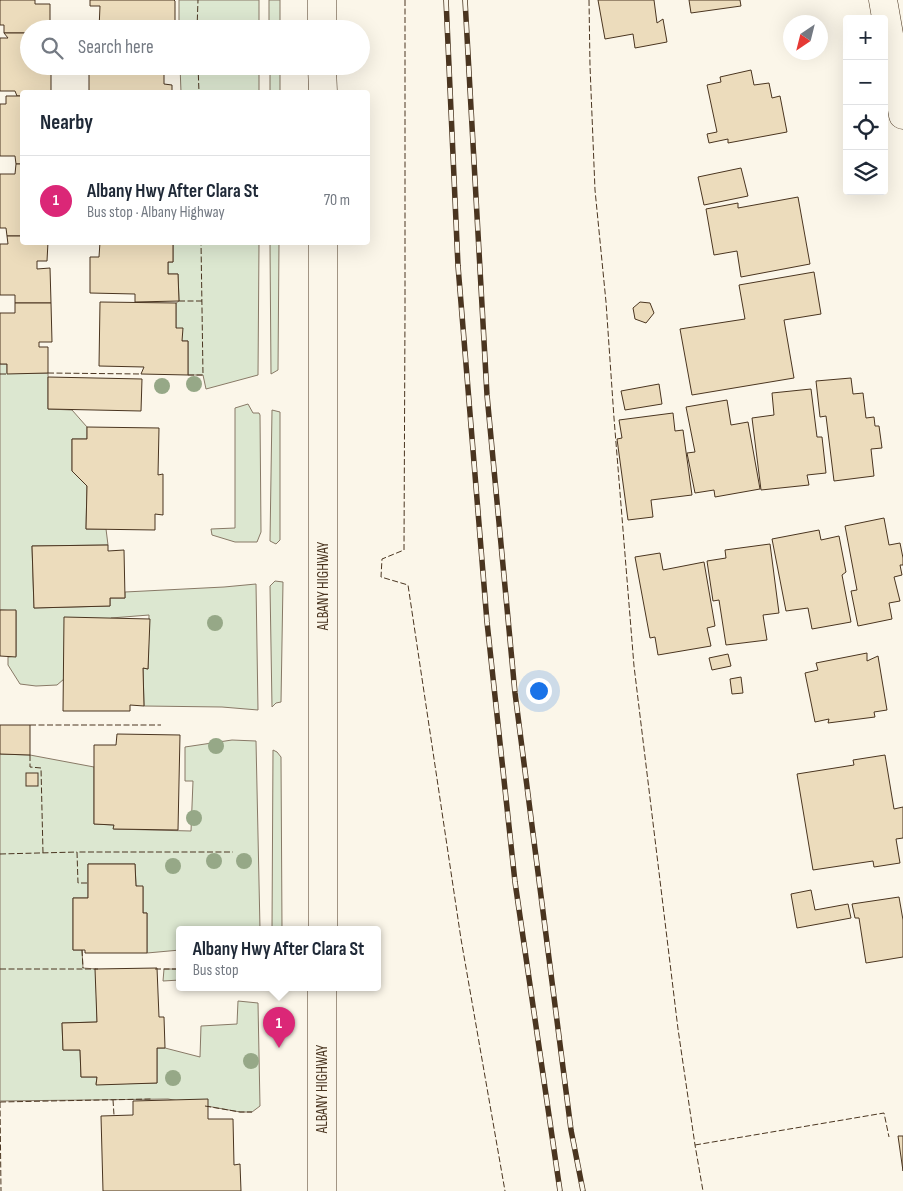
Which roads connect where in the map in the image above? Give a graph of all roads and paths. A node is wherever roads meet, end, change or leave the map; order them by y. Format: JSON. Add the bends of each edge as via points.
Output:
{"nodes":[{"id":1,"x":322,"y":0,"type":"edge"},
{"id":2,"x":883,"y":0,"type":"edge"},
{"id":3,"x":322,"y":20,"type":"edge"},
{"id":4,"x":322,"y":75,"type":"edge"},
{"id":5,"x":322,"y":90,"type":"edge"},
{"id":6,"x":903,"y":115,"type":"edge"},
{"id":7,"x":323,"y":245,"type":"edge"},
{"id":8,"x":323,"y":926,"type":"edge"},
{"id":9,"x":322,"y":991,"type":"edge"},
{"id":10,"x":322,"y":1191,"type":"edge"}],
"edges":[{"from":1,"to":3,"type":"main road"},
{"from":2,"to":6,"type":"main road"},
{"from":4,"to":5,"type":"main road"},
{"from":7,"to":8,"type":"main road","name":"ALBANY HIGHWAY"},
{"from":9,"to":10,"type":"main road","name":"ALBANY HIGHWAY"}]}
